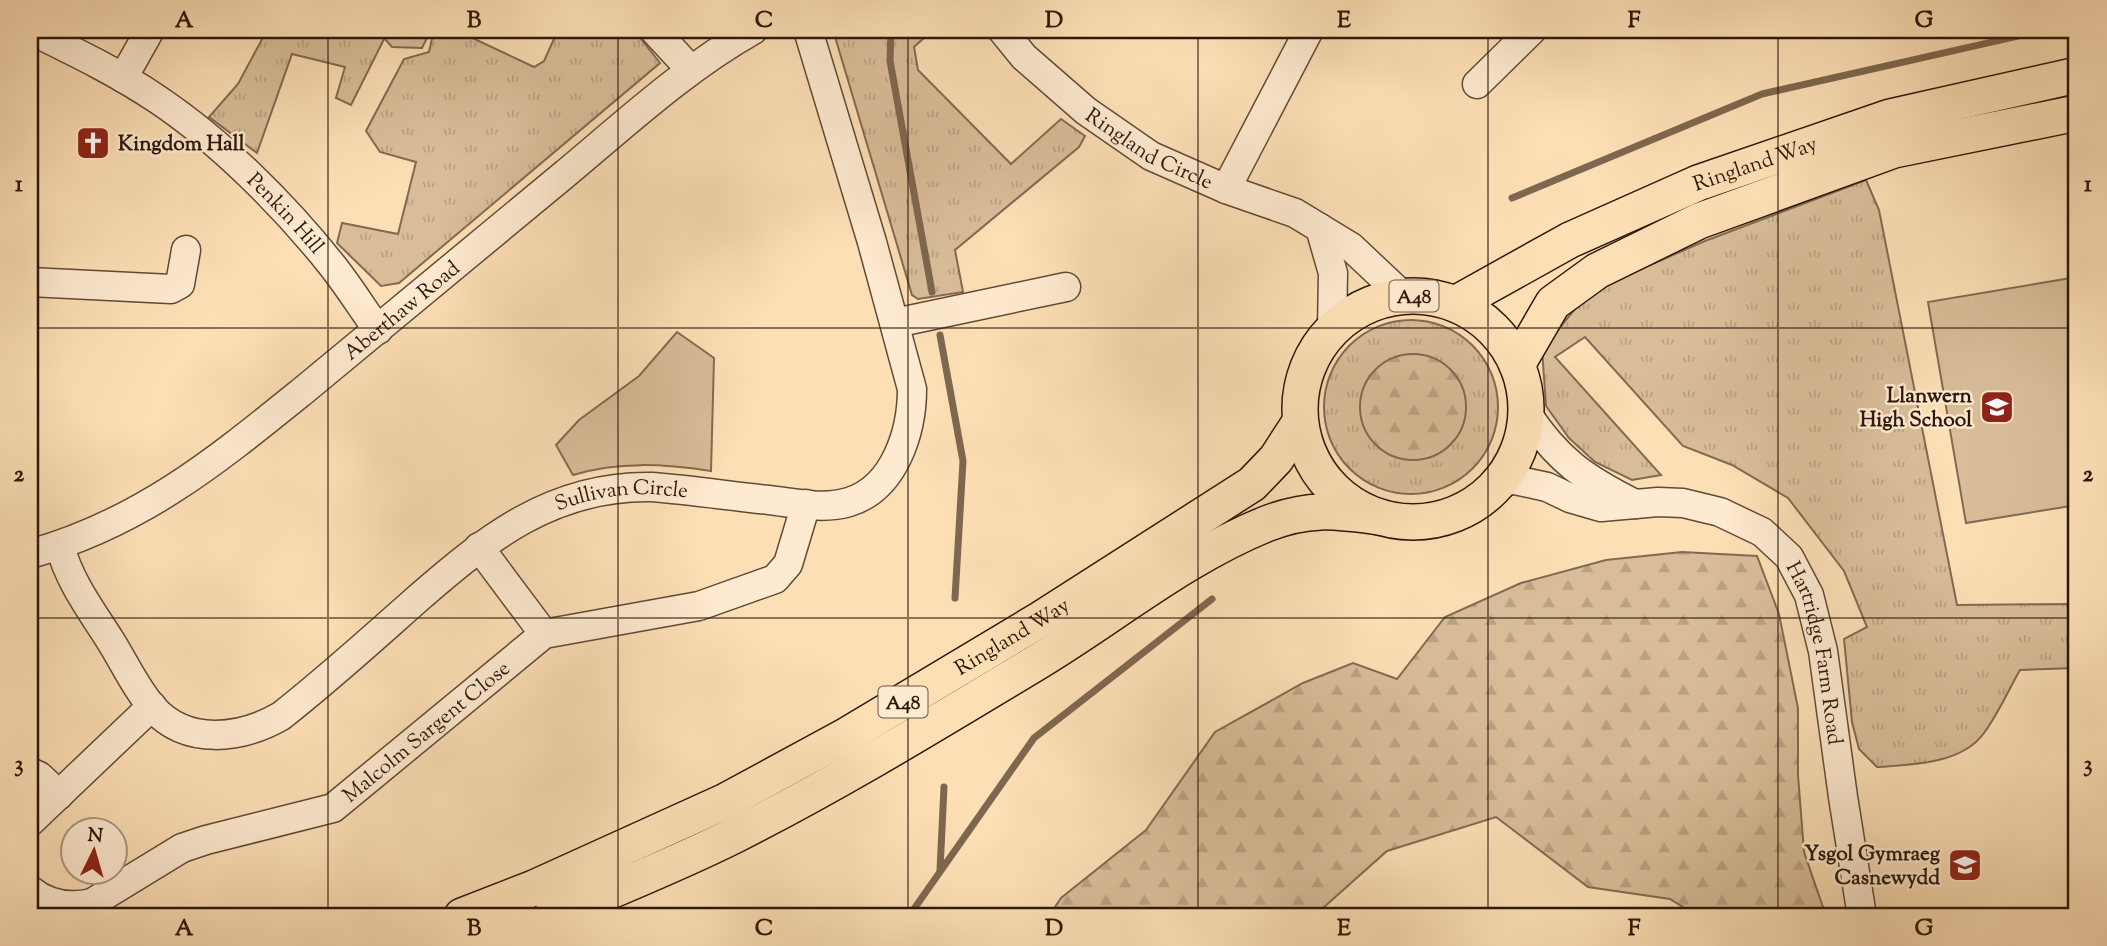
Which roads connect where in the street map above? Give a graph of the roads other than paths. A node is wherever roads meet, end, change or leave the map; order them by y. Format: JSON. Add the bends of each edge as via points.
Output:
{"nodes":[{"id":1,"x":30,"y":30,"type":"edge"},
{"id":2,"x":150,"y":30,"type":"edge"},
{"id":3,"x":654,"y":30,"type":"edge"},
{"id":4,"x":753,"y":30,"type":"edge"},
{"id":5,"x":808,"y":30,"type":"edge"},
{"id":6,"x":1002,"y":30,"type":"edge"},
{"id":7,"x":1309,"y":30,"type":"edge"},
{"id":8,"x":1532,"y":30,"type":"edge"},
{"id":9,"x":691,"y":70,"type":"junction"},
{"id":10,"x":2077,"y":75,"type":"edge"},
{"id":11,"x":123,"y":78,"type":"junction"},
{"id":12,"x":1477,"y":84,"type":"dead end"},
{"id":13,"x":2077,"y":113,"type":"edge"},
{"id":14,"x":1226,"y":189,"type":"junction"},
{"id":15,"x":1320,"y":228,"type":"junction"},
{"id":16,"x":186,"y":250,"type":"dead end"},
{"id":17,"x":30,"y":282,"type":"edge"},
{"id":18,"x":1066,"y":287,"type":"dead end"},
{"id":19,"x":1403,"y":296,"type":"junction"},
{"id":20,"x":1455,"y":304,"type":"junction"},
{"id":21,"x":895,"y":323,"type":"junction"},
{"id":22,"x":1332,"y":328,"type":"junction"},
{"id":23,"x":378,"y":330,"type":"junction"},
{"id":24,"x":1517,"y":365,"type":"junction"},
{"id":25,"x":1526,"y":412,"type":"junction"},
{"id":26,"x":1300,"y":422,"type":"junction"},
{"id":27,"x":1500,"y":481,"type":"junction"},
{"id":28,"x":1635,"y":504,"type":"junction"},
{"id":29,"x":806,"y":505,"type":"junction"},
{"id":30,"x":1380,"y":517,"type":"junction"},
{"id":31,"x":60,"y":546,"type":"junction"},
{"id":32,"x":479,"y":547,"type":"junction"},
{"id":33,"x":30,"y":554,"type":"edge"},
{"id":34,"x":544,"y":634,"type":"junction"},
{"id":35,"x":152,"y":706,"type":"junction"},
{"id":36,"x":30,"y":772,"type":"edge"},
{"id":37,"x":59,"y":794,"type":"junction"},
{"id":38,"x":30,"y":822,"type":"edge"},
{"id":39,"x":30,"y":890,"type":"edge"},
{"id":40,"x":462,"y":916,"type":"edge"},
{"id":41,"x":551,"y":916,"type":"edge"},
{"id":42,"x":1862,"y":916,"type":"edge"}],
"edges":[{"from":1,"to":11,"type":"street","name":"Penkin Hill"},
{"from":2,"to":11,"type":"street"},
{"from":3,"to":9,"type":"street"},
{"from":4,"to":9,"type":"street","name":"Aberthaw Road"},
{"from":5,"to":21,"type":"street","name":"Sullivan Circle"},
{"from":6,"to":14,"type":"street","name":"Ringland Circle","via":[[1024,57],[1086,110],[1151,156]]},
{"from":7,"to":14,"type":"street"},
{"from":8,"to":12,"type":"street"},
{"from":9,"to":23,"type":"street","name":"Aberthaw Road"},
{"from":10,"to":20,"type":"main road","name":"Ringland Way","number":"A48","via":[[1890,117],[1698,183],[1570,240]]},
{"from":11,"to":23,"type":"street","name":"Penkin Hill","via":[[189,123],[265,191],[331,264]]},
{"from":13,"to":24,"type":"main road","name":"Ringland Way","via":[[1894,150],[1699,221],[1597,271],[1553,303]]},
{"from":14,"to":15,"type":"street","name":"Ringland Circle","via":[[1295,213]]},
{"from":15,"to":19,"type":"street","name":"Ringland Circle","via":[[1351,247]]},
{"from":15,"to":22,"type":"street","via":[[1333,273]]},
{"from":16,"to":17,"type":"street","via":[[180,284],[171,289]]},
{"from":18,"to":21,"type":"street"},
{"from":19,"to":20,"type":"main road","name":"Ringland Way","number":"A48"},
{"from":19,"to":22,"type":"main road","name":"Ringland Way","number":"A48","via":[[1377,301]]},
{"from":20,"to":24,"type":"main road","name":"Ringland Way","number":"A48","via":[[1481,318],[1502,339]]},
{"from":21,"to":29,"type":"street","name":"Sullivan Circle","via":[[912,388],[908,433],[899,455],[886,474],[851,502]]},
{"from":22,"to":26,"type":"main road","name":"Ringland Way","number":"A48","via":[[1312,356],[1301,387]]},
{"from":23,"to":31,"type":"street","name":"Aberthaw Road","via":[[186,482],[129,516]]},
{"from":24,"to":25,"type":"main road","name":"Ringland Way","number":"A48"},
{"from":25,"to":27,"type":"main road","name":"Ringland Way","number":"A48","via":[[1519,449]]},
{"from":25,"to":28,"type":"street","name":"Hartridge Farm Road","via":[[1569,464]]},
{"from":26,"to":30,"type":"main road","name":"Ringland Way","number":"A48","via":[[1308,453],[1325,481],[1350,503]]},
{"from":26,"to":40,"type":"main road","name":"Ringland Way","number":"A48","via":[[1252,484],[1041,620],[844,737],[726,800]]},
{"from":27,"to":28,"type":"street","name":"Hartridge Farm Road","via":[[1547,487],[1601,508]]},
{"from":27,"to":30,"type":"main road","name":"Ringland Way","number":"A48","via":[[1475,503],[1445,517],[1411,522]]},
{"from":28,"to":42,"type":"street","name":"Hartridge Farm Road","via":[[1683,503],[1720,512],[1762,532],[1789,557],[1809,595],[1823,650]]},
{"from":29,"to":32,"type":"street","name":"Sullivan Circle","via":[[652,487],[604,489],[543,509]]},
{"from":29,"to":34,"type":"street","name":"Malcolm Sargent Close","via":[[788,564],[765,584],[699,607]]},
{"from":30,"to":41,"type":"main road","name":"Ringland Way","number":"A48","via":[[1324,510],[1264,525],[1200,557],[1057,650],[866,764],[734,835]]},
{"from":31,"to":33,"type":"street","name":"Aberthaw Road"},
{"from":31,"to":35,"type":"street","name":"Sullivan Circle","via":[[70,577]]},
{"from":32,"to":34,"type":"street"},
{"from":32,"to":35,"type":"street","name":"Sullivan Circle","via":[[269,722],[242,733],[204,735],[174,726]]},
{"from":34,"to":39,"type":"street","name":"Malcolm Sargent Close","via":[[333,808],[182,848],[82,905],[57,904]]},
{"from":35,"to":37,"type":"street"},
{"from":36,"to":37,"type":"street"},
{"from":37,"to":38,"type":"street"}]}
